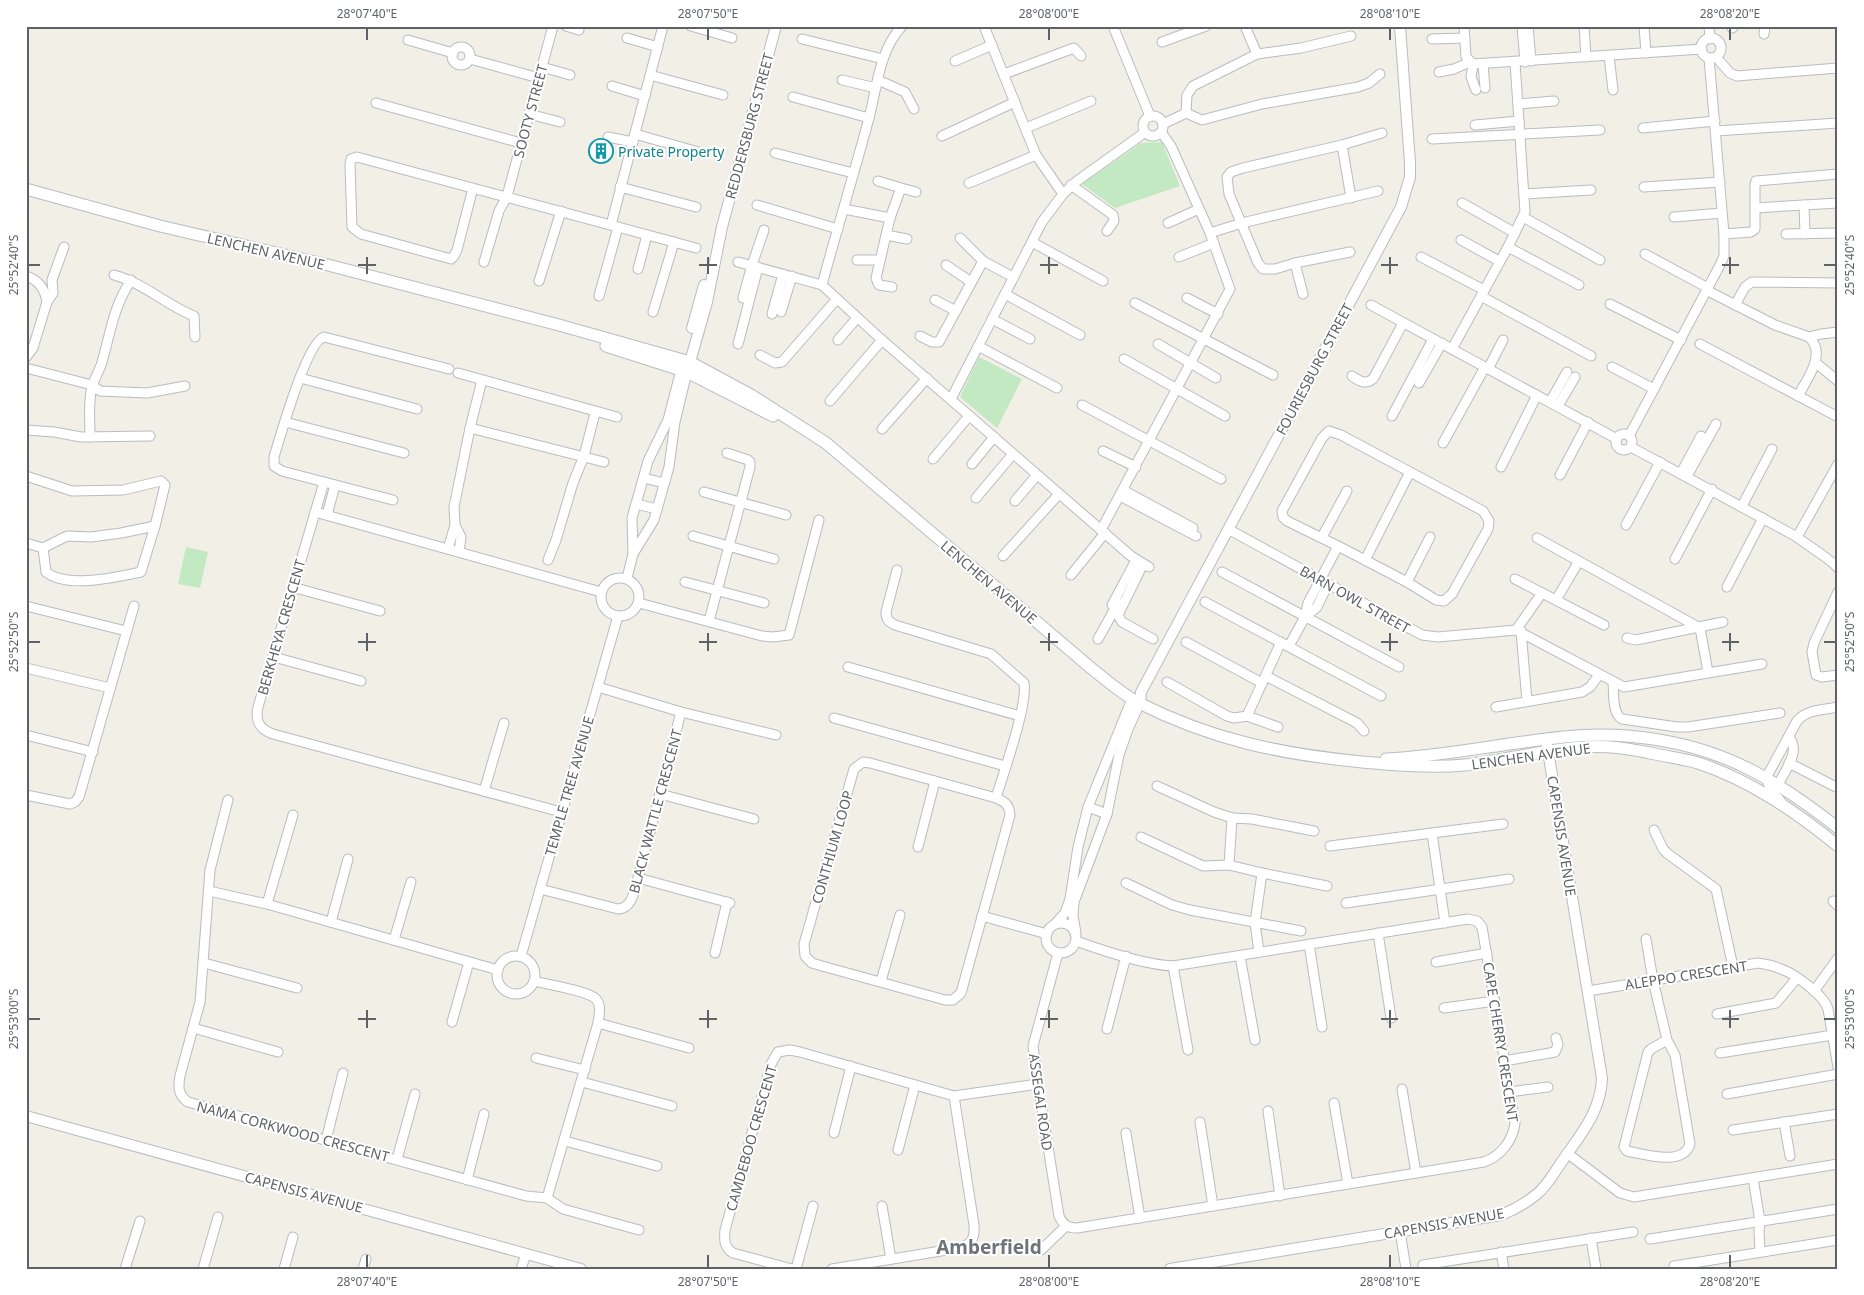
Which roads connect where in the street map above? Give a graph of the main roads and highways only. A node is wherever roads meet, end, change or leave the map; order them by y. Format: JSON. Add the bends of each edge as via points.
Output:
{"nodes":[{"id":1,"x":26,"y":189,"type":"edge"},
{"id":2,"x":1349,"y":761,"type":"junction"},
{"id":3,"x":1838,"y":828,"type":"edge"},
{"id":4,"x":1838,"y":846,"type":"edge"}],
"edges":[{"from":1,"to":2,"type":"main road","name":"LENCHEN AVENUE","via":[[160,226],[328,265],[527,317],[685,366],[784,414],[826,443],[1091,668],[1138,698],[1215,735],[1304,756]]},
{"from":2,"to":3,"type":"main road","name":"LENCHEN AVENUE","via":[[1441,754],[1565,736],[1609,735],[1660,741],[1711,753],[1736,763]]},
{"from":2,"to":4,"type":"main road","name":"LENCHEN AVENUE","via":[[1405,766],[1465,765],[1582,747],[1628,749],[1696,762],[1750,785],[1812,824]]}]}
